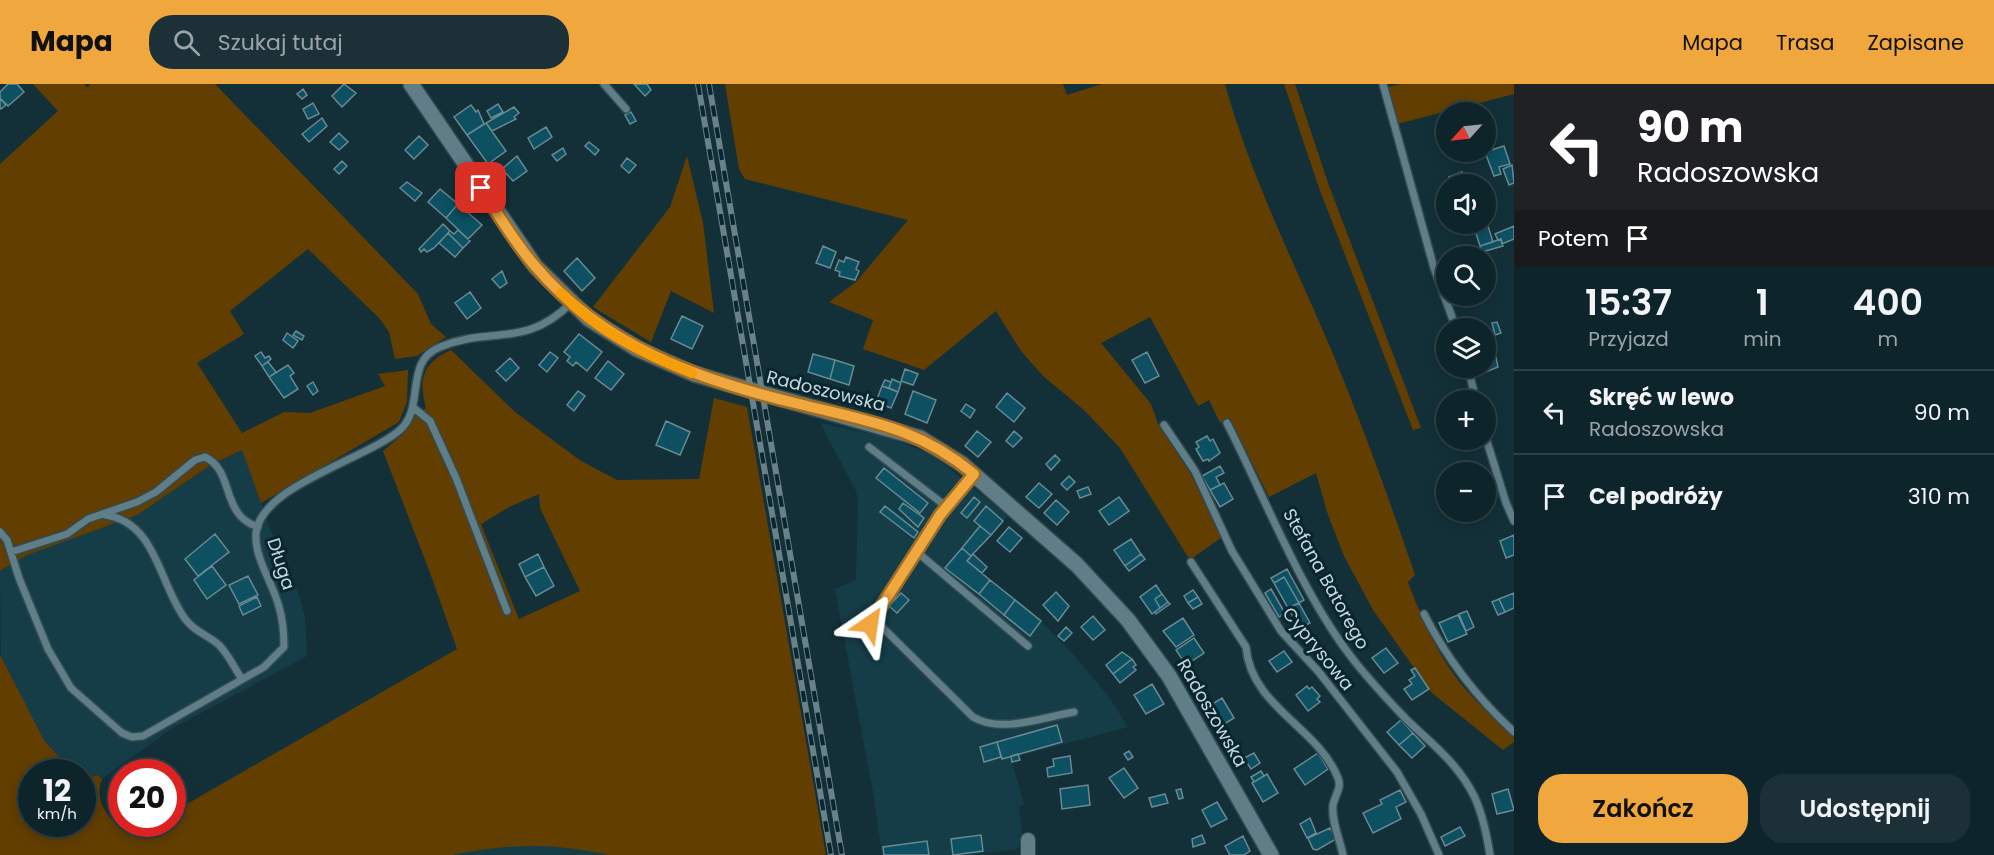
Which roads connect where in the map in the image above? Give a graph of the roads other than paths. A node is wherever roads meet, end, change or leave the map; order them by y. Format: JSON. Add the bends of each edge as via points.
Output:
{"nodes":[{"id":1,"x":411,"y":84,"type":"edge"},
{"id":2,"x":604,"y":84,"type":"edge"},
{"id":3,"x":1383,"y":84,"type":"edge"},
{"id":4,"x":626,"y":109,"type":"dead end"},
{"id":5,"x":570,"y":303,"type":"junction"},
{"id":6,"x":1452,"y":318,"type":"edge"},
{"id":7,"x":415,"y":409,"type":"junction"},
{"id":8,"x":1227,"y":423,"type":"dead end"},
{"id":9,"x":1164,"y":425,"type":"dead end"},
{"id":10,"x":869,"y":447,"type":"dead end"},
{"id":11,"x":1490,"y":450,"type":"edge"},
{"id":12,"x":974,"y":474,"type":"junction"},
{"id":13,"x":947,"y":507,"type":"junction"},
{"id":14,"x":99,"y":514,"type":"junction"},
{"id":15,"x":1514,"y":521,"type":"edge"},
{"id":16,"x":258,"y":527,"type":"junction"},
{"id":17,"x":0,"y":532,"type":"edge"},
{"id":18,"x":11,"y":552,"type":"junction"},
{"id":19,"x":917,"y":552,"type":"junction"},
{"id":20,"x":1191,"y":562,"type":"dead end"},
{"id":21,"x":507,"y":611,"type":"dead end"},
{"id":22,"x":1424,"y":614,"type":"dead end"},
{"id":23,"x":1028,"y":646,"type":"dead end"},
{"id":24,"x":242,"y":680,"type":"junction"},
{"id":25,"x":1074,"y":712,"type":"dead end"},
{"id":26,"x":1514,"y":732,"type":"edge"},
{"id":27,"x":1028,"y":840,"type":"dead end"},
{"id":28,"x":1028,"y":855,"type":"edge"},
{"id":29,"x":1271,"y":855,"type":"edge"},
{"id":30,"x":1343,"y":855,"type":"edge"},
{"id":31,"x":1439,"y":855,"type":"edge"},
{"id":32,"x":1490,"y":855,"type":"edge"}],
"edges":[{"from":1,"to":5,"type":"street","name":"Radoszowska","via":[[522,249]]},
{"from":2,"to":4,"type":"lane"},
{"from":3,"to":6,"type":"lane","via":[[1434,268]]},
{"from":5,"to":7,"type":"lane","via":[[537,328],[518,335],[463,340],[438,347],[420,365]]},
{"from":5,"to":12,"type":"street","name":"Radoszowska","via":[[612,335],[664,362],[733,387],[907,433],[932,444]]},
{"from":7,"to":16,"type":"lane","name":"Długa","via":[[401,430],[326,469],[267,509]]},
{"from":7,"to":21,"type":"lane","via":[[430,421],[456,478]]},
{"from":8,"to":32,"type":"lane","name":"Stefana Batorego","via":[[1300,572],[1348,653],[1408,720],[1440,748],[1470,789],[1484,824]]},
{"from":9,"to":31,"type":"lane","name":"Cyprysowa","via":[[1195,471],[1232,551],[1281,631],[1318,671],[1397,772]]},
{"from":10,"to":13,"type":"lane"},
{"from":11,"to":15,"type":"lane"},
{"from":12,"to":13,"type":"lane"},
{"from":12,"to":29,"type":"street","name":"Radoszowska","via":[[1077,565],[1128,620],[1169,676]]},
{"from":13,"to":19,"type":"lane"},
{"from":14,"to":16,"type":"lane","via":[[156,492],[195,460],[206,457],[219,468],[241,519]]},
{"from":14,"to":18,"type":"lane","via":[[67,534]]},
{"from":14,"to":24,"type":"lane","via":[[137,529],[148,541],[186,620],[199,634],[219,645]]},
{"from":16,"to":24,"type":"lane","name":"Długa","via":[[258,550],[279,606],[285,647]]},
{"from":17,"to":18,"type":"lane"},
{"from":18,"to":24,"type":"lane","name":"Długa","via":[[48,649],[71,688],[122,733],[143,736]]},
{"from":19,"to":23,"type":"lane"},
{"from":19,"to":25,"type":"lane","via":[[871,621],[982,722],[1009,723]]},
{"from":20,"to":30,"type":"lane","via":[[1246,647],[1257,683],[1320,751],[1337,776],[1339,788],[1333,812]]},
{"from":22,"to":26,"type":"lane","via":[[1452,663]]},
{"from":27,"to":28,"type":"street"}]}
